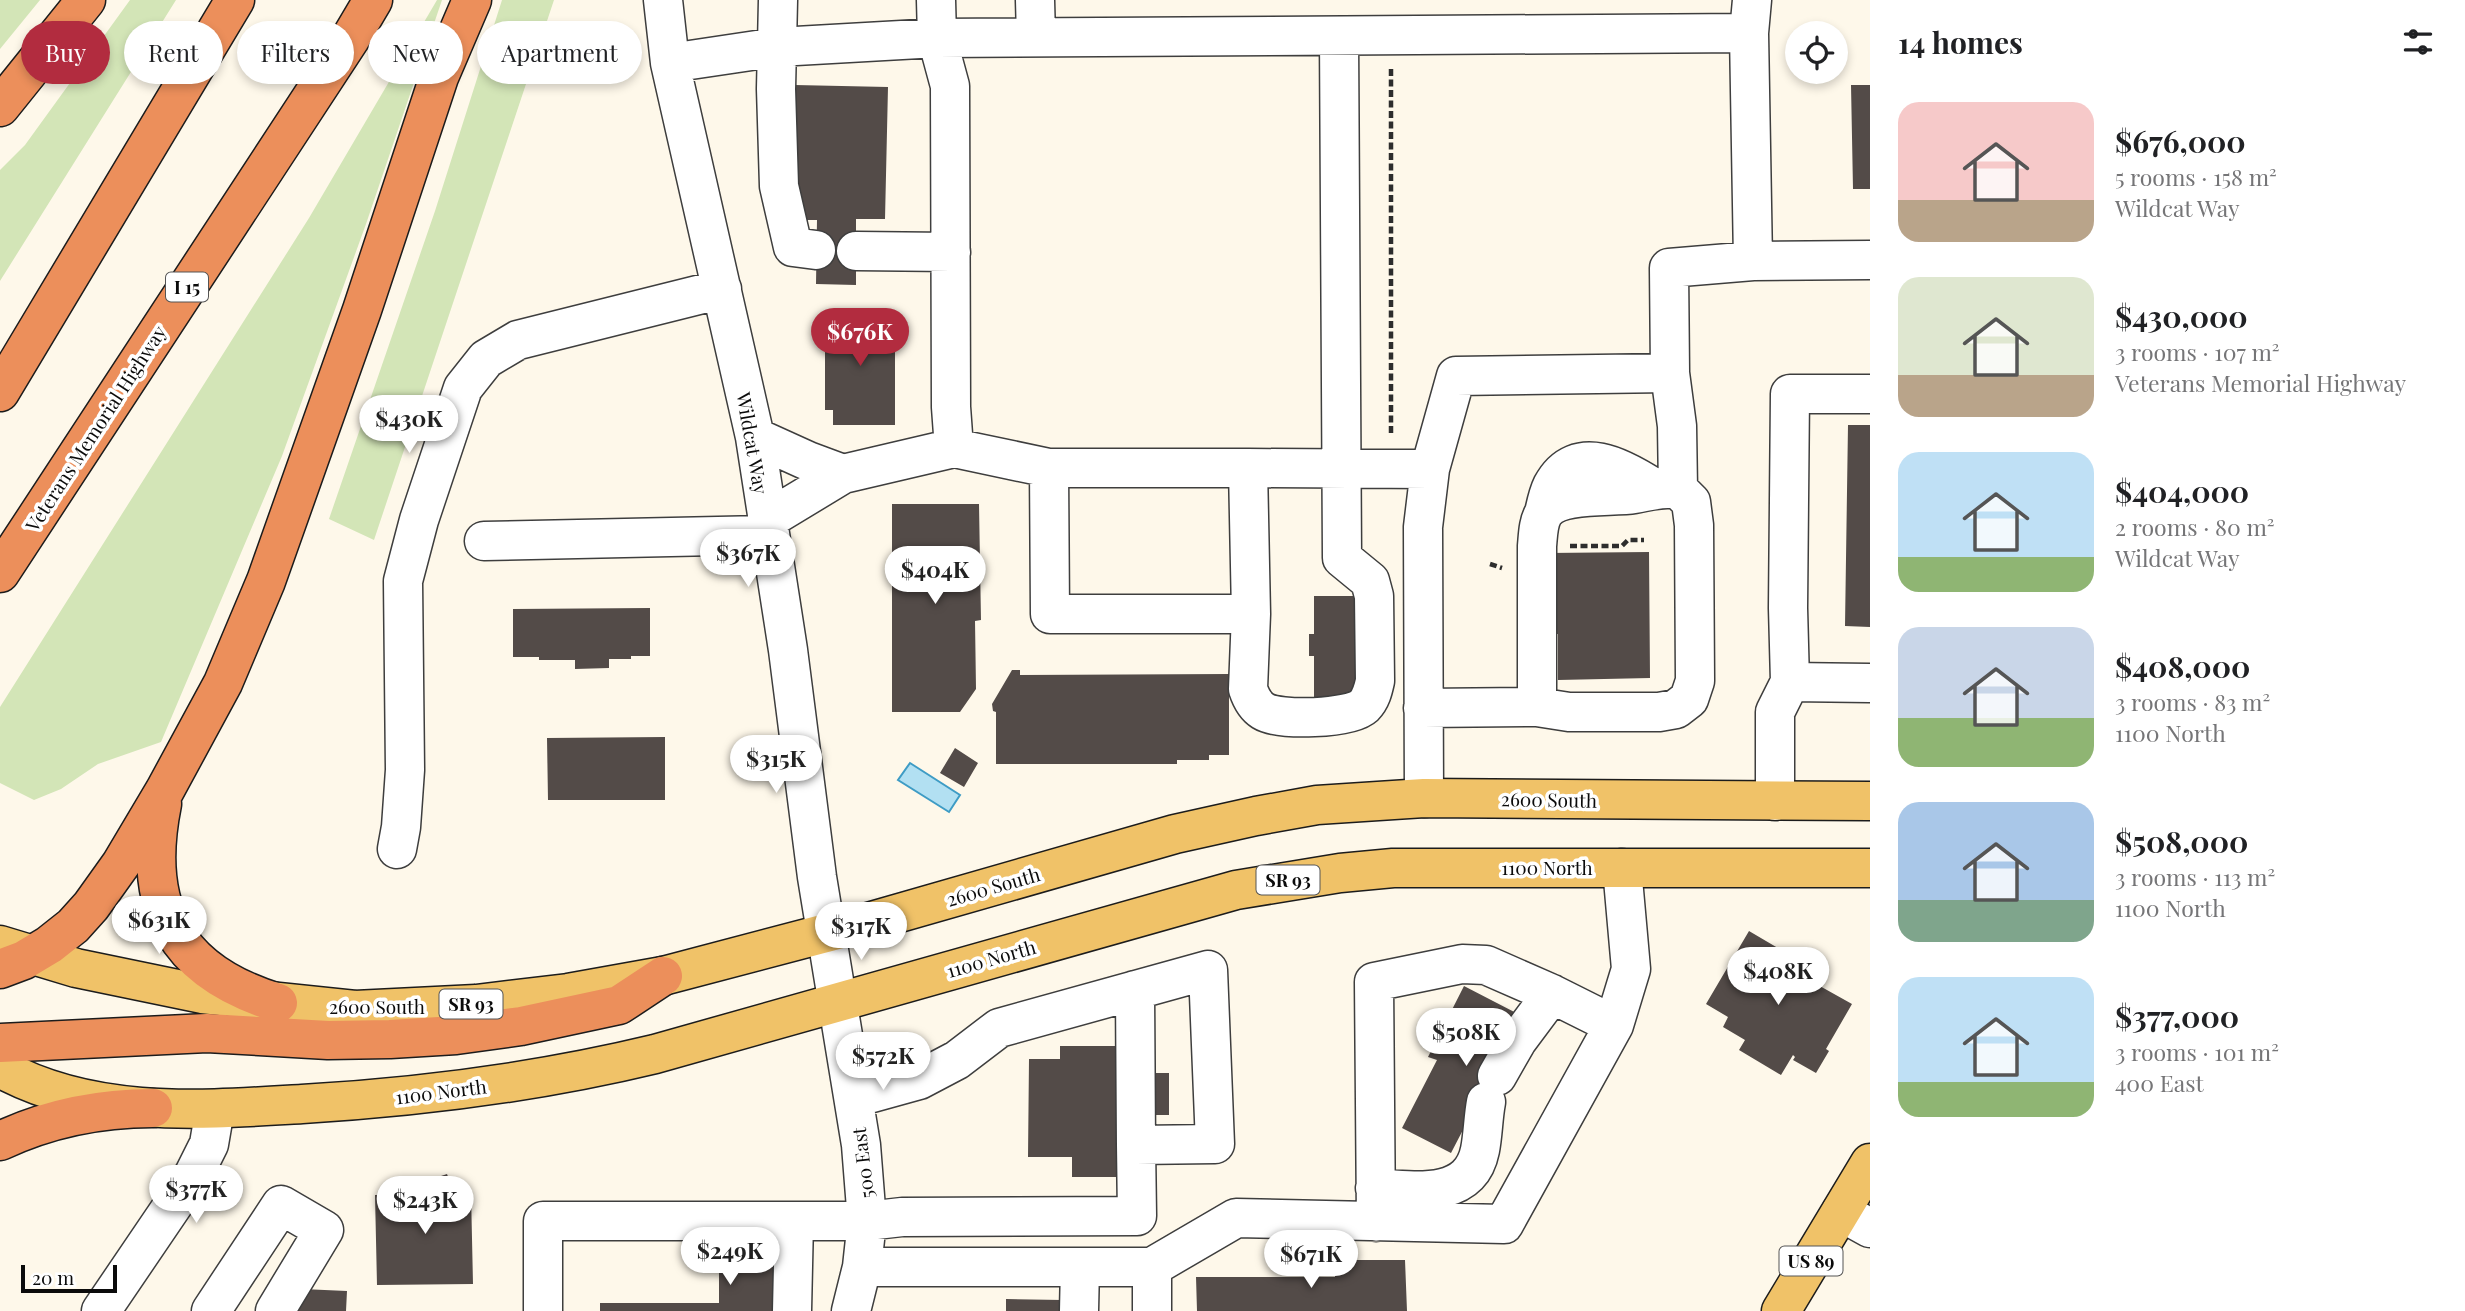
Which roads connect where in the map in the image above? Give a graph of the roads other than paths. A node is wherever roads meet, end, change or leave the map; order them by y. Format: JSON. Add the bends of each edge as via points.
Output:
{"nodes":[{"id":1,"x":86,"y":0,"type":"edge"},
{"id":2,"x":235,"y":0,"type":"edge"},
{"id":3,"x":373,"y":0,"type":"edge"},
{"id":4,"x":472,"y":0,"type":"edge"},
{"id":5,"x":663,"y":0,"type":"edge"},
{"id":6,"x":778,"y":0,"type":"edge"},
{"id":7,"x":936,"y":0,"type":"edge"},
{"id":8,"x":1035,"y":0,"type":"edge"},
{"id":9,"x":1751,"y":17,"type":"edge"},
{"id":10,"x":1339,"y":36,"type":"junction"},
{"id":11,"x":1036,"y":37,"type":"junction"},
{"id":12,"x":936,"y":38,"type":"junction"},
{"id":13,"x":778,"y":47,"type":"junction"},
{"id":14,"x":670,"y":63,"type":"junction"},
{"id":15,"x":0,"y":107,"type":"edge"},
{"id":16,"x":816,"y":250,"type":"dead end"},
{"id":17,"x":856,"y":251,"type":"dead end"},
{"id":18,"x":951,"y":252,"type":"junction"},
{"id":19,"x":1870,"y":260,"type":"edge"},
{"id":20,"x":1753,"y":261,"type":"junction"},
{"id":21,"x":722,"y":289,"type":"junction"},
{"id":22,"x":1670,"y":373,"type":"junction"},
{"id":23,"x":0,"y":392,"type":"edge"},
{"id":24,"x":1870,"y":394,"type":"edge"},
{"id":25,"x":755,"y":437,"type":"junction"},
{"id":26,"x":954,"y":448,"type":"junction"},
{"id":27,"x":1049,"y":468,"type":"junction"},
{"id":28,"x":1248,"y":468,"type":"junction"},
{"id":29,"x":1340,"y":469,"type":"junction"},
{"id":30,"x":1430,"y":469,"type":"junction"},
{"id":31,"x":843,"y":474,"type":"junction"},
{"id":32,"x":1666,"y":488,"type":"junction"},
{"id":33,"x":768,"y":527,"type":"junction"},
{"id":34,"x":484,"y":541,"type":"dead end"},
{"id":35,"x":0,"y":573,"type":"edge"},
{"id":36,"x":1251,"y":614,"type":"junction"},
{"id":37,"x":1790,"y":682,"type":"junction"},
{"id":38,"x":1870,"y":683,"type":"edge"},
{"id":39,"x":1537,"y":707,"type":"junction"},
{"id":40,"x":1423,"y":708,"type":"junction"},
{"id":41,"x":165,"y":790,"type":"junction"},
{"id":42,"x":1424,"y":798,"type":"junction"},
{"id":43,"x":1775,"y":801,"type":"junction"},
{"id":44,"x":1870,"y":801,"type":"edge"},
{"id":45,"x":397,"y":849,"type":"dead end"},
{"id":46,"x":1622,"y":868,"type":"junction"},
{"id":47,"x":1870,"y":868,"type":"edge"},
{"id":48,"x":826,"y":931,"type":"junction"},
{"id":49,"x":10,"y":957,"type":"edge"},
{"id":50,"x":663,"y":976,"type":"junction"},
{"id":51,"x":1135,"y":990,"type":"junction"},
{"id":52,"x":1552,"y":994,"type":"junction"},
{"id":53,"x":837,"y":1002,"type":"junction"},
{"id":54,"x":278,"y":1003,"type":"junction"},
{"id":55,"x":1614,"y":1025,"type":"junction"},
{"id":56,"x":0,"y":1043,"type":"edge"},
{"id":57,"x":0,"y":1068,"type":"edge"},
{"id":58,"x":853,"y":1098,"type":"junction"},
{"id":59,"x":153,"y":1108,"type":"junction"},
{"id":60,"x":215,"y":1109,"type":"junction"},
{"id":61,"x":0,"y":1141,"type":"edge"},
{"id":62,"x":1136,"y":1145,"type":"junction"},
{"id":63,"x":1870,"y":1163,"type":"edge"},
{"id":64,"x":1376,"y":1205,"type":"junction"},
{"id":65,"x":1855,"y":1220,"type":"edge"},
{"id":66,"x":794,"y":1221,"type":"junction"},
{"id":67,"x":867,"y":1221,"type":"junction"},
{"id":68,"x":862,"y":1267,"type":"junction"},
{"id":69,"x":1080,"y":1267,"type":"junction"},
{"id":70,"x":1152,"y":1267,"type":"junction"},
{"id":71,"x":101,"y":1311,"type":"edge"},
{"id":72,"x":211,"y":1311,"type":"edge"},
{"id":73,"x":275,"y":1311,"type":"edge"},
{"id":74,"x":543,"y":1311,"type":"edge"},
{"id":75,"x":792,"y":1311,"type":"edge"},
{"id":76,"x":851,"y":1311,"type":"edge"},
{"id":77,"x":1079,"y":1311,"type":"edge"},
{"id":78,"x":1152,"y":1311,"type":"edge"},
{"id":79,"x":1781,"y":1311,"type":"edge"}],
"edges":[{"from":1,"to":15,"type":"highway"},
{"from":2,"to":23,"type":"highway"},
{"from":3,"to":35,"type":"highway","name":"Veterans Memorial Highway","number":"I 15"},
{"from":4,"to":41,"type":"highway","via":[[439,77],[267,581],[223,683]]},
{"from":5,"to":14,"type":"street","name":"Wildcat Way"},
{"from":6,"to":13,"type":"street"},
{"from":7,"to":12,"type":"street"},
{"from":8,"to":11,"type":"street"},
{"from":9,"to":10,"type":"street"},
{"from":9,"to":20,"type":"street"},
{"from":10,"to":11,"type":"street"},
{"from":10,"to":29,"type":"street"},
{"from":11,"to":12,"type":"street"},
{"from":12,"to":13,"type":"street"},
{"from":12,"to":18,"type":"street","via":[[950,86]]},
{"from":13,"to":14,"type":"street"},
{"from":13,"to":16,"type":"street","via":[[777,148],[784,215],[793,247]]},
{"from":14,"to":21,"type":"street","name":"Wildcat Way"},
{"from":17,"to":18,"type":"street"},
{"from":18,"to":26,"type":"street"},
{"from":19,"to":20,"type":"street"},
{"from":20,"to":22,"type":"street","via":[[1669,268]]},
{"from":21,"to":25,"type":"street","name":"Wildcat Way"},
{"from":21,"to":45,"type":"street","via":[[518,340],[486,359],[463,388],[403,581],[404,770]]},
{"from":22,"to":30,"type":"street","via":[[1455,376]]},
{"from":22,"to":32,"type":"street","via":[[1677,426]]},
{"from":24,"to":37,"type":"street","via":[[1790,394]]},
{"from":25,"to":31,"type":"street"},
{"from":25,"to":33,"type":"street","name":"Wildcat Way"},
{"from":26,"to":27,"type":"street"},
{"from":26,"to":31,"type":"street"},
{"from":27,"to":28,"type":"street"},
{"from":27,"to":36,"type":"street","via":[[1050,614]]},
{"from":28,"to":29,"type":"street"},
{"from":28,"to":36,"type":"street"},
{"from":29,"to":30,"type":"street"},
{"from":29,"to":36,"type":"street","via":[[1342,558],[1370,581],[1374,596],[1375,681],[1366,704],[1342,716],[1270,715],[1260,709],[1248,689]]},
{"from":30,"to":40,"type":"street","via":[[1423,527]]},
{"from":31,"to":33,"type":"street"},
{"from":32,"to":39,"type":"street","via":[[1612,465],[1582,461],[1559,476],[1551,488],[1551,529],[1538,531],[1537,546]]},
{"from":32,"to":39,"type":"street","via":[[1691,502],[1694,525],[1695,681],[1689,699],[1676,709],[1659,712],[1569,712]]},
{"from":33,"to":34,"type":"street"},
{"from":33,"to":48,"type":"street","name":"Wildcat Way"},
{"from":37,"to":38,"type":"street"},
{"from":37,"to":43,"type":"street","via":[[1775,712]]},
{"from":39,"to":40,"type":"street"},
{"from":40,"to":42,"type":"street"},
{"from":41,"to":49,"type":"highway","via":[[91,906],[49,945]]},
{"from":41,"to":54,"type":"highway","via":[[158,878],[173,931],[190,954],[222,979]]},
{"from":42,"to":43,"type":"main road","name":"2600 South","number":"SR 93"},
{"from":42,"to":48,"type":"main road","name":"2600 South","number":"SR 93","via":[[1318,805],[1175,834]]},
{"from":43,"to":44,"type":"main road","name":"2600 South","number":"SR 93"},
{"from":46,"to":47,"type":"main road","name":"1100 North","number":"SR 93"},
{"from":46,"to":53,"type":"main road","name":"1100 North","number":"SR 93","via":[[1393,868],[1288,880],[1236,890]]},
{"from":46,"to":55,"type":"street","via":[[1631,969]]},
{"from":48,"to":50,"type":"main road","name":"2600 South","number":"SR 93"},
{"from":48,"to":53,"type":"street","name":"500 East"},
{"from":49,"to":54,"type":"main road","name":"2600 South","number":"SR 93","via":[[202,994]]},
{"from":50,"to":54,"type":"main road","name":"2600 South","number":"SR 93","via":[[476,1004],[355,1010]]},
{"from":50,"to":56,"type":"highway","via":[[619,1005],[456,1035],[328,1040],[207,1032]]},
{"from":51,"to":58,"type":"street","via":[[999,1028],[957,1060],[919,1080]]},
{"from":51,"to":62,"type":"street"},
{"from":51,"to":62,"type":"street","via":[[1208,970],[1215,1144]]},
{"from":52,"to":55,"type":"street"},
{"from":52,"to":64,"type":"street","via":[[1517,1041],[1491,1089],[1475,1166],[1460,1182]]},
{"from":52,"to":64,"type":"street","via":[[1486,965],[1462,964],[1374,982]]},
{"from":53,"to":58,"type":"street","name":"500 East"},
{"from":53,"to":60,"type":"main road","name":"1100 North","number":"SR 93","via":[[586,1070],[415,1096]]},
{"from":55,"to":64,"type":"street","via":[[1504,1224]]},
{"from":57,"to":59,"type":"main road","name":"1100 North","number":"SR 93","via":[[82,1100]]},
{"from":58,"to":67,"type":"street","name":"500 East"},
{"from":59,"to":60,"type":"main road","name":"1100 North","number":"SR 93"},
{"from":59,"to":61,"type":"highway","via":[[83,1113]]},
{"from":60,"to":71,"type":"street","via":[[209,1144],[194,1174]]},
{"from":62,"to":67,"type":"street","via":[[1137,1216]]},
{"from":63,"to":65,"type":"main road","number":"US 89"},
{"from":64,"to":70,"type":"street","via":[[1236,1218]]},
{"from":65,"to":79,"type":"main road","number":"US 89"},
{"from":66,"to":67,"type":"street"},
{"from":66,"to":74,"type":"street","via":[[542,1221]]},
{"from":66,"to":75,"type":"street"},
{"from":67,"to":68,"type":"street","name":"500 East"},
{"from":68,"to":69,"type":"street"},
{"from":68,"to":76,"type":"street","name":"500 East"},
{"from":69,"to":70,"type":"street"},
{"from":69,"to":77,"type":"street"},
{"from":70,"to":78,"type":"street"},
{"from":72,"to":73,"type":"street","via":[[281,1205],[324,1230]]}]}
